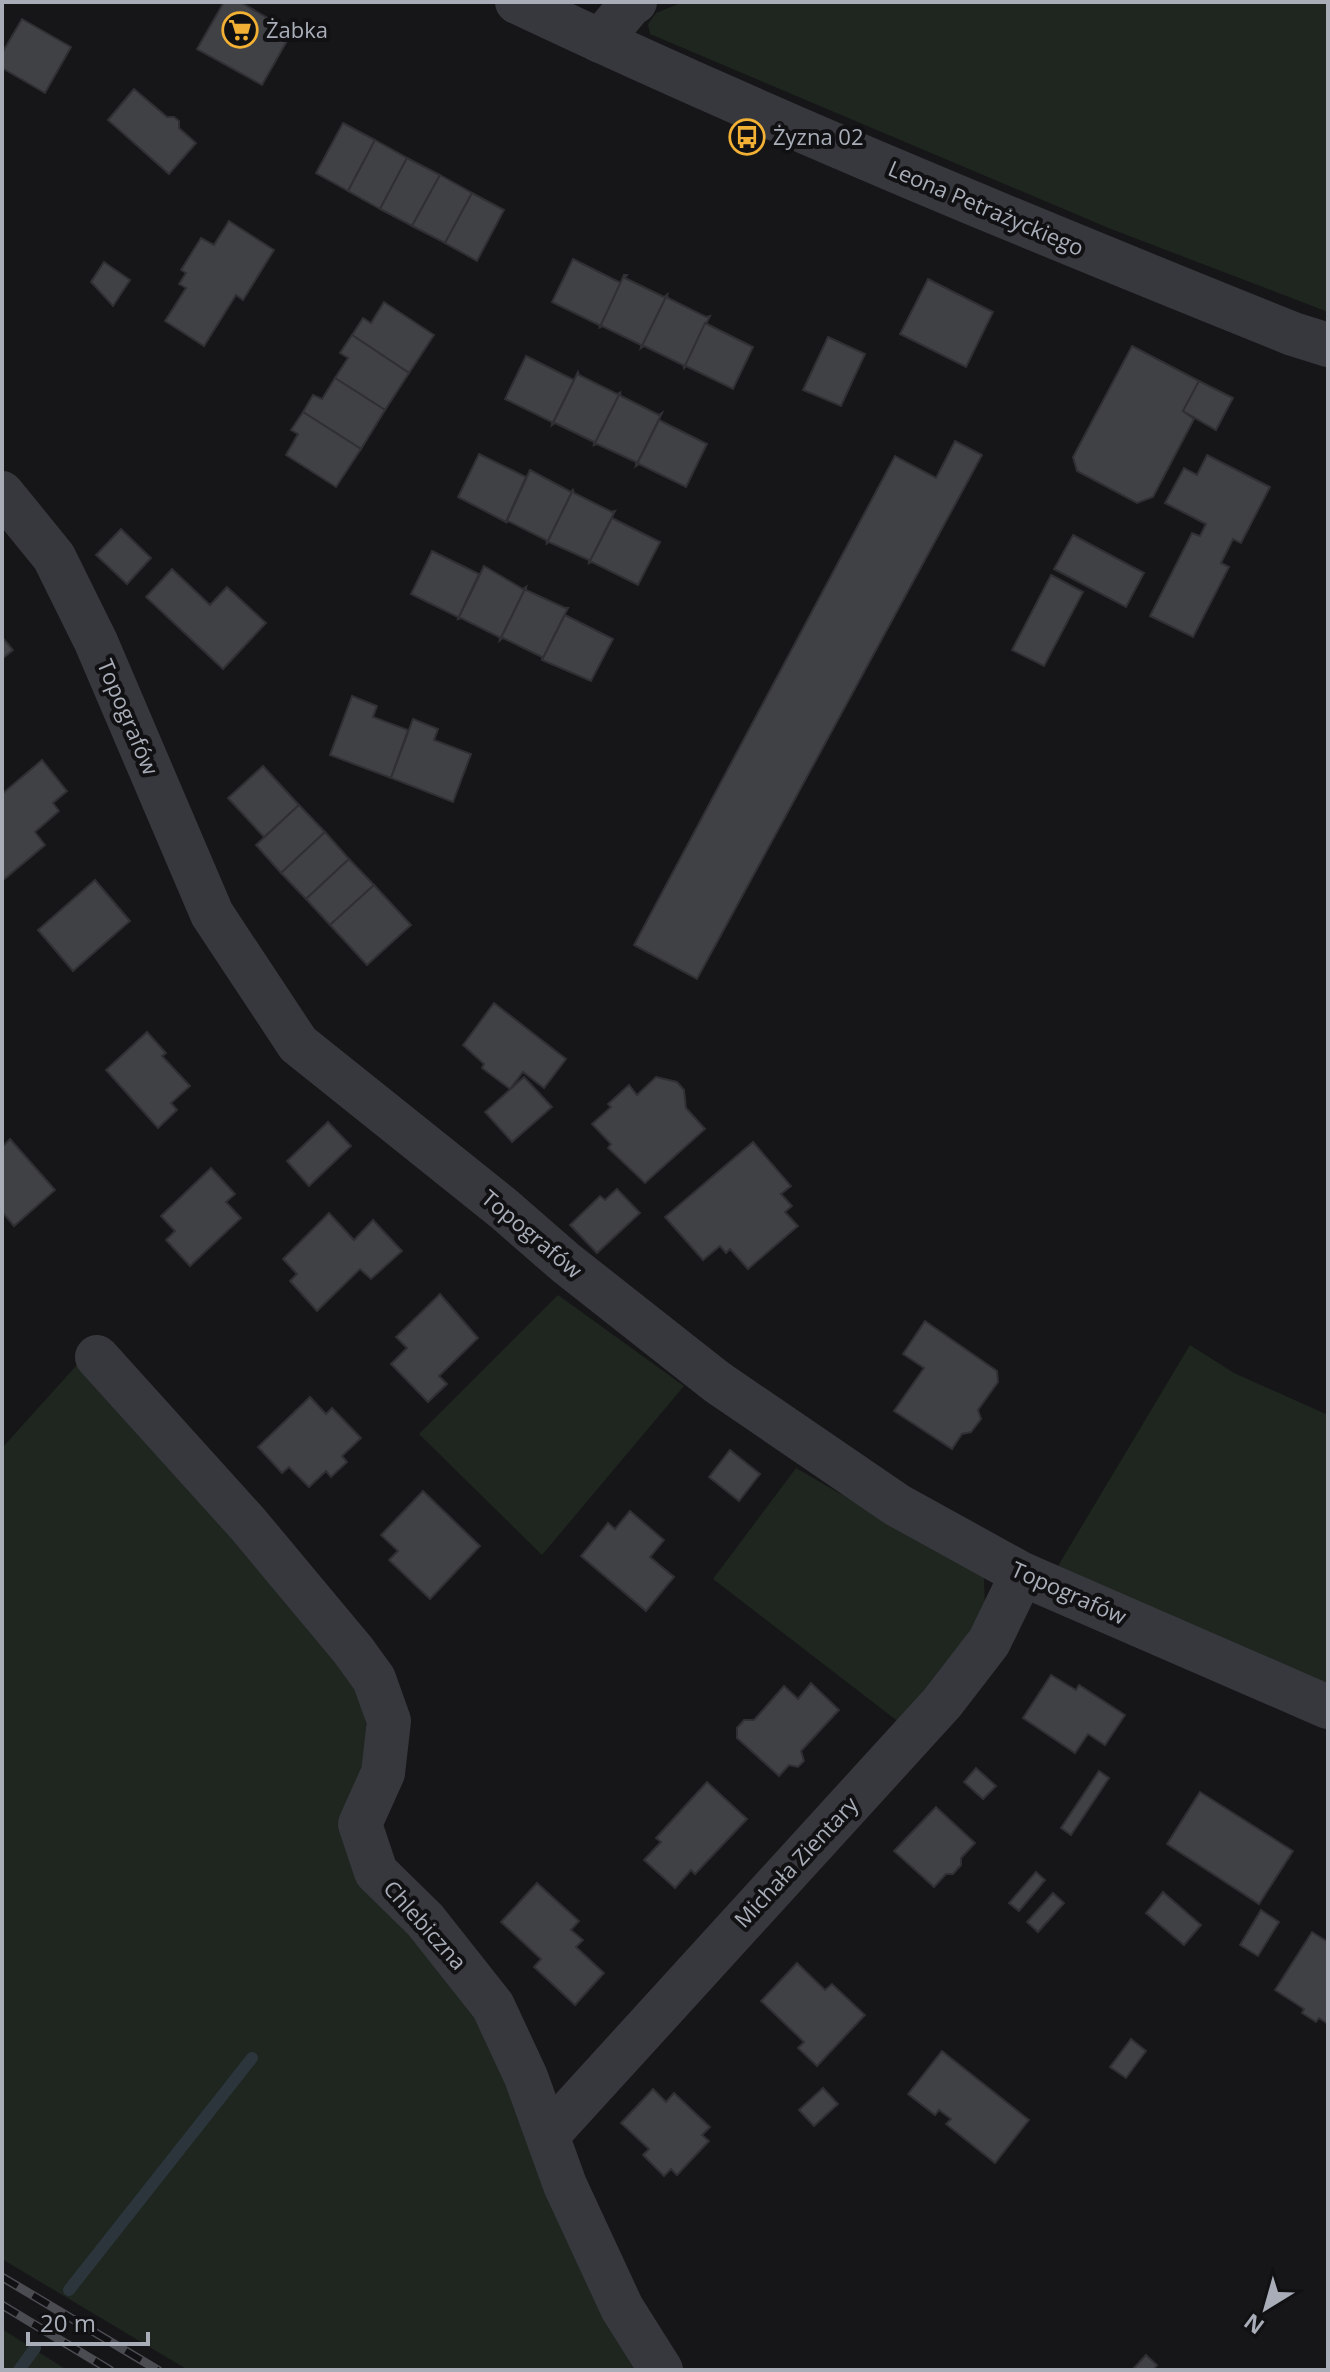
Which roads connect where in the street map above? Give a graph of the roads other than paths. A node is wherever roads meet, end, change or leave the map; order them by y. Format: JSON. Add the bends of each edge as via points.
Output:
{"nodes":[{"id":1,"x":517,"y":2,"type":"edge"},
{"id":2,"x":635,"y":2,"type":"edge"},
{"id":3,"x":600,"y":41,"type":"junction"},
{"id":4,"x":1328,"y":345,"type":"edge"},
{"id":5,"x":2,"y":493,"type":"edge"},
{"id":6,"x":97,"y":1357,"type":"dead end"},
{"id":7,"x":1022,"y":1574,"type":"junction"},
{"id":8,"x":1328,"y":1707,"type":"edge"},
{"id":9,"x":548,"y":2135,"type":"junction"},
{"id":10,"x":661,"y":2370,"type":"edge"}],
"edges":[{"from":1,"to":3,"type":"street","name":"Leona Petrażyckiego"},
{"from":2,"to":3,"type":"street"},
{"from":3,"to":4,"type":"street","name":"Leona Petrażyckiego","via":[[1085,251]]},
{"from":5,"to":7,"type":"street","name":"Topografów","via":[[54,557],[96,642],[212,914],[298,1044],[717,1382],[897,1505]]},
{"from":6,"to":9,"type":"street","name":"Chlebiczna","via":[[247,1523],[374,1679],[389,1721],[383,1773],[360,1824],[376,1872],[425,1920],[493,2006]]},
{"from":7,"to":8,"type":"street","name":"Topografów"},
{"from":7,"to":9,"type":"street","name":"Michała Zientary","via":[[989,1642],[942,1703]]},
{"from":9,"to":10,"type":"street","name":"Chlebiczna","via":[[565,2185],[622,2308]]}]}
